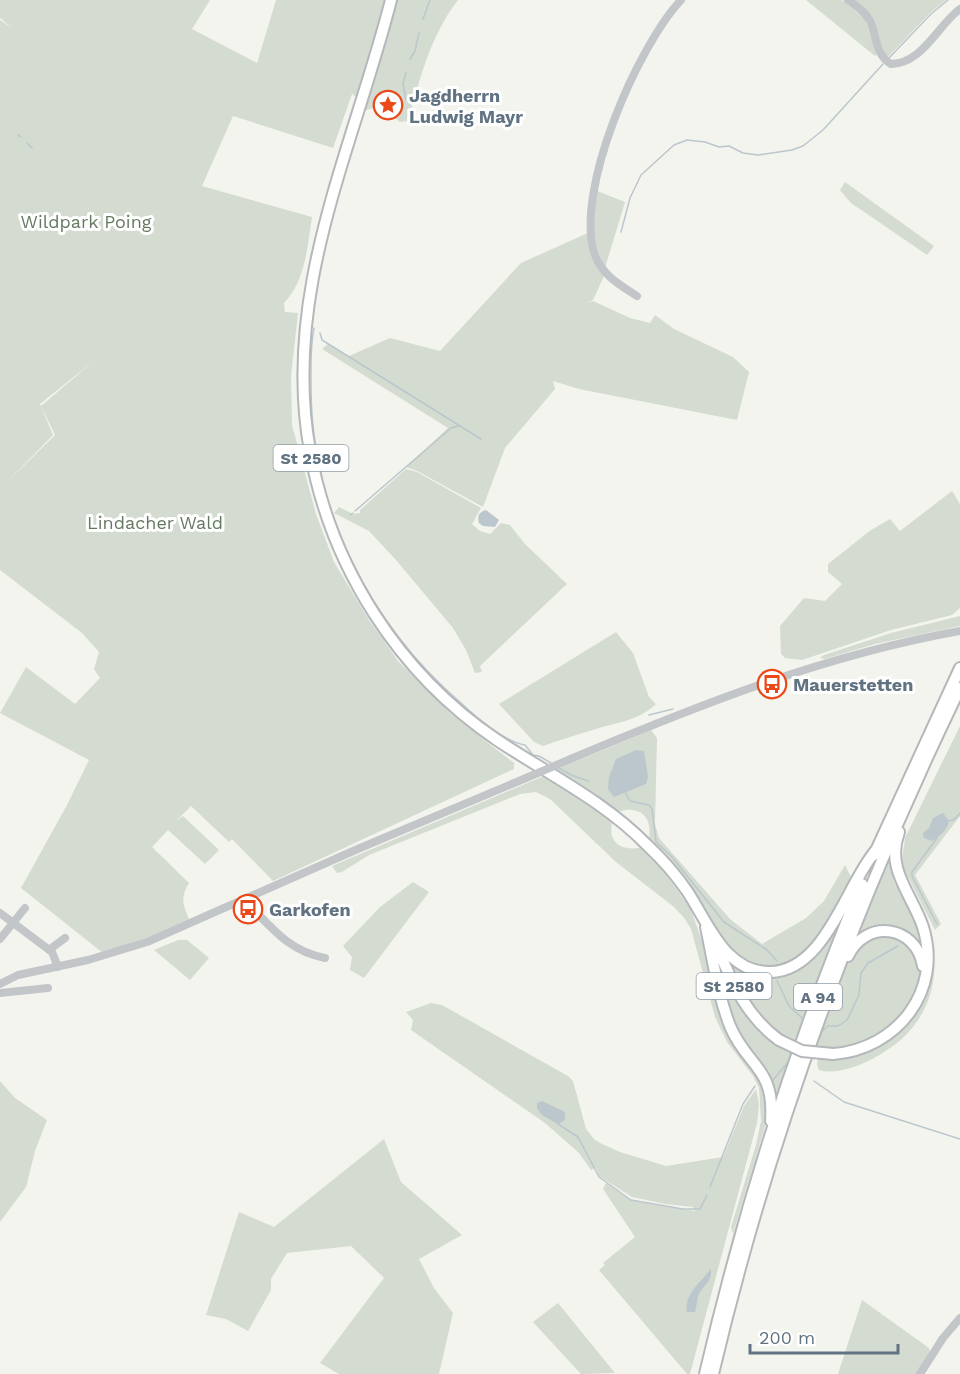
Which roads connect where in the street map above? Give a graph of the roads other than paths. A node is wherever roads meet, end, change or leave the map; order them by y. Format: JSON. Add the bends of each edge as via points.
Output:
{"nodes":[{"id":1,"x":391,"y":0,"type":"edge"},
{"id":2,"x":848,"y":0,"type":"edge"},
{"id":3,"x":680,"y":1,"type":"edge"},
{"id":4,"x":960,"y":9,"type":"edge"},
{"id":5,"x":637,"y":296,"type":"dead end"},
{"id":6,"x":960,"y":631,"type":"edge"},
{"id":7,"x":960,"y":669,"type":"edge"},
{"id":8,"x":960,"y":688,"type":"edge"},
{"id":9,"x":903,"y":809,"type":"junction"},
{"id":10,"x":877,"y":849,"type":"junction"},
{"id":11,"x":244,"y":900,"type":"junction"},
{"id":12,"x":25,"y":908,"type":"dead end"},
{"id":13,"x":0,"y":913,"type":"edge"},
{"id":14,"x":704,"y":921,"type":"junction"},
{"id":15,"x":13,"y":923,"type":"junction"},
{"id":16,"x":65,"y":938,"type":"dead end"},
{"id":17,"x":0,"y":939,"type":"edge"},
{"id":18,"x":49,"y":950,"type":"junction"},
{"id":19,"x":325,"y":958,"type":"dead end"},
{"id":20,"x":58,"y":967,"type":"junction"},
{"id":21,"x":925,"y":975,"type":"junction"},
{"id":22,"x":833,"y":980,"type":"junction"},
{"id":23,"x":0,"y":984,"type":"edge"},
{"id":24,"x":48,"y":988,"type":"dead end"},
{"id":25,"x":0,"y":993,"type":"edge"},
{"id":26,"x":767,"y":1147,"type":"junction"},
{"id":27,"x":960,"y":1318,"type":"edge"},
{"id":28,"x":705,"y":1374,"type":"edge"},
{"id":29,"x":713,"y":1374,"type":"edge"},
{"id":30,"x":920,"y":1374,"type":"edge"}],
"edges":[{"from":1,"to":14,"type":"highway","number":"St 2580","via":[[328,205],[307,310],[303,370],[306,423],[314,473],[329,523],[373,612],[429,683],[481,728],[631,829],[673,873]]},
{"from":2,"to":4,"type":"street","via":[[869,19],[879,53],[891,64],[913,57]]},
{"from":3,"to":5,"type":"street","via":[[665,18],[624,96],[594,182],[591,214],[595,254],[605,272]]},
{"from":6,"to":11,"type":"street","bridge":true,"via":[[882,647],[776,678],[681,713]]},
{"from":7,"to":10,"type":"highway","number":"A 94"},
{"from":8,"to":9,"type":"highway","number":"A 94"},
{"from":9,"to":21,"type":"highway","via":[[895,864],[922,926],[928,949]]},
{"from":9,"to":22,"type":"highway","number":"A 94"},
{"from":10,"to":14,"type":"highway","via":[[817,947],[793,967],[771,972],[741,964],[726,952]]},
{"from":10,"to":26,"type":"highway","number":"A 94","via":[[813,1011]]},
{"from":11,"to":19,"type":"street","via":[[290,944],[307,955]]},
{"from":11,"to":20,"type":"street","via":[[147,942]]},
{"from":12,"to":15,"type":"street"},
{"from":13,"to":15,"type":"street"},
{"from":14,"to":21,"type":"highway","number":"St 2580","bridge":true,"via":[[756,1021],[779,1040],[802,1051],[833,1054],[866,1048],[894,1030],[911,1011]]},
{"from":14,"to":26,"type":"highway","via":[[732,1029],[759,1068],[770,1093]]},
{"from":15,"to":17,"type":"street"},
{"from":15,"to":18,"type":"street"},
{"from":16,"to":18,"type":"street"},
{"from":18,"to":20,"type":"street"},
{"from":20,"to":23,"type":"street","via":[[18,975]]},
{"from":21,"to":22,"type":"highway","via":[[920,954],[912,943],[898,934],[882,931],[858,942]]},
{"from":22,"to":29,"type":"highway","number":"A 94","via":[[775,1148]]},
{"from":24,"to":25,"type":"street"},
{"from":26,"to":28,"type":"highway","number":"A 94"},
{"from":27,"to":30,"type":"street"}]}
